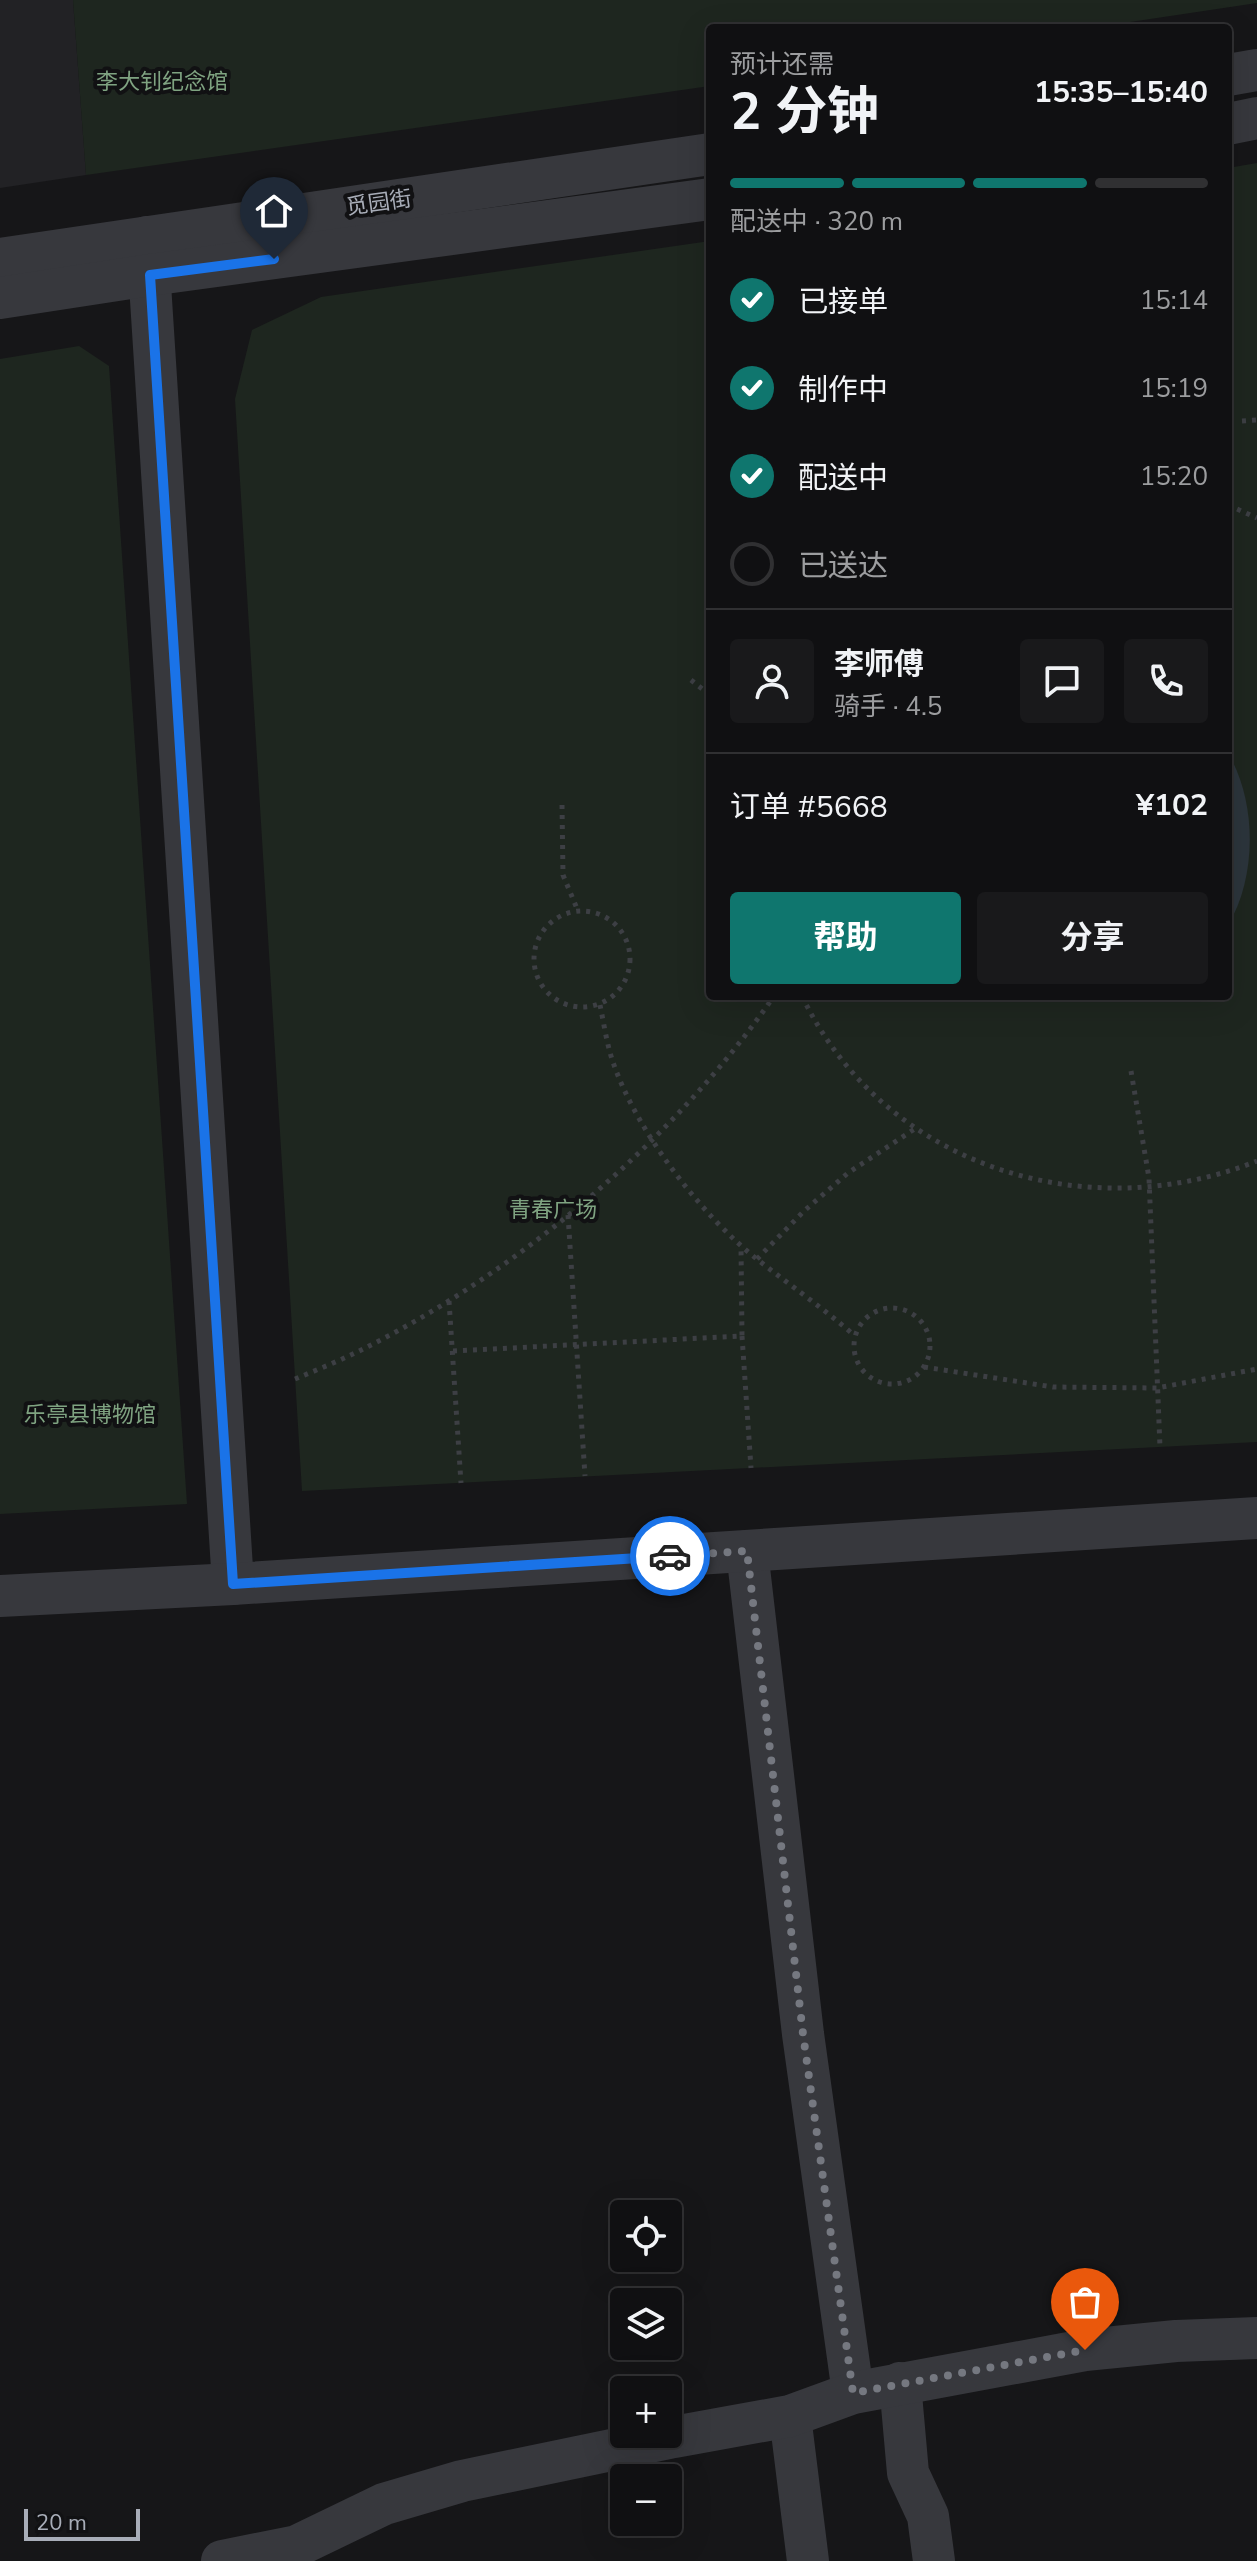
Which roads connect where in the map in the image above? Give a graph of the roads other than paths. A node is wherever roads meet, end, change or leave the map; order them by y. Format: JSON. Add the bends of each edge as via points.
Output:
{"nodes":[{"id":1,"x":1257,"y":70,"type":"edge"},
{"id":2,"x":1232,"y":74,"type":"edge"},
{"id":3,"x":1257,"y":118,"type":"edge"},
{"id":4,"x":1232,"y":123,"type":"edge"},
{"id":5,"x":706,"y":155,"type":"edge"},
{"id":6,"x":706,"y":199,"type":"edge"},
{"id":7,"x":148,"y":256,"type":"junction"},
{"id":8,"x":0,"y":259,"type":"edge"},
{"id":9,"x":0,"y":298,"type":"edge"},
{"id":10,"x":1257,"y":1518,"type":"edge"},
{"id":11,"x":747,"y":1551,"type":"junction"},
{"id":12,"x":233,"y":1584,"type":"junction"},
{"id":13,"x":0,"y":1596,"type":"edge"},
{"id":14,"x":1257,"y":2338,"type":"edge"},
{"id":15,"x":900,"y":2383,"type":"junction"},
{"id":16,"x":853,"y":2393,"type":"junction"},
{"id":17,"x":790,"y":2416,"type":"junction"},
{"id":18,"x":222,"y":2561,"type":"edge"},
{"id":19,"x":808,"y":2561,"type":"edge"},
{"id":20,"x":934,"y":2561,"type":"edge"}],
"edges":[{"from":1,"to":2,"type":"street"},
{"from":3,"to":4,"type":"street"},
{"from":5,"to":7,"type":"street","name":"觅园街"},
{"from":6,"to":7,"type":"street","name":"觅园街"},
{"from":7,"to":8,"type":"street","name":"觅园街"},
{"from":7,"to":9,"type":"street","name":"觅园街"},
{"from":7,"to":12,"type":"street"},
{"from":10,"to":11,"type":"street"},
{"from":11,"to":12,"type":"street"},
{"from":11,"to":16,"type":"street","via":[[803,2034]]},
{"from":12,"to":13,"type":"street"},
{"from":14,"to":15,"type":"street","via":[[1085,2350]]},
{"from":15,"to":16,"type":"street"},
{"from":15,"to":20,"type":"street","via":[[908,2473],[928,2516]]},
{"from":16,"to":17,"type":"street"},
{"from":17,"to":18,"type":"street","via":[[462,2481],[384,2504],[297,2546]]},
{"from":17,"to":19,"type":"street"}]}
